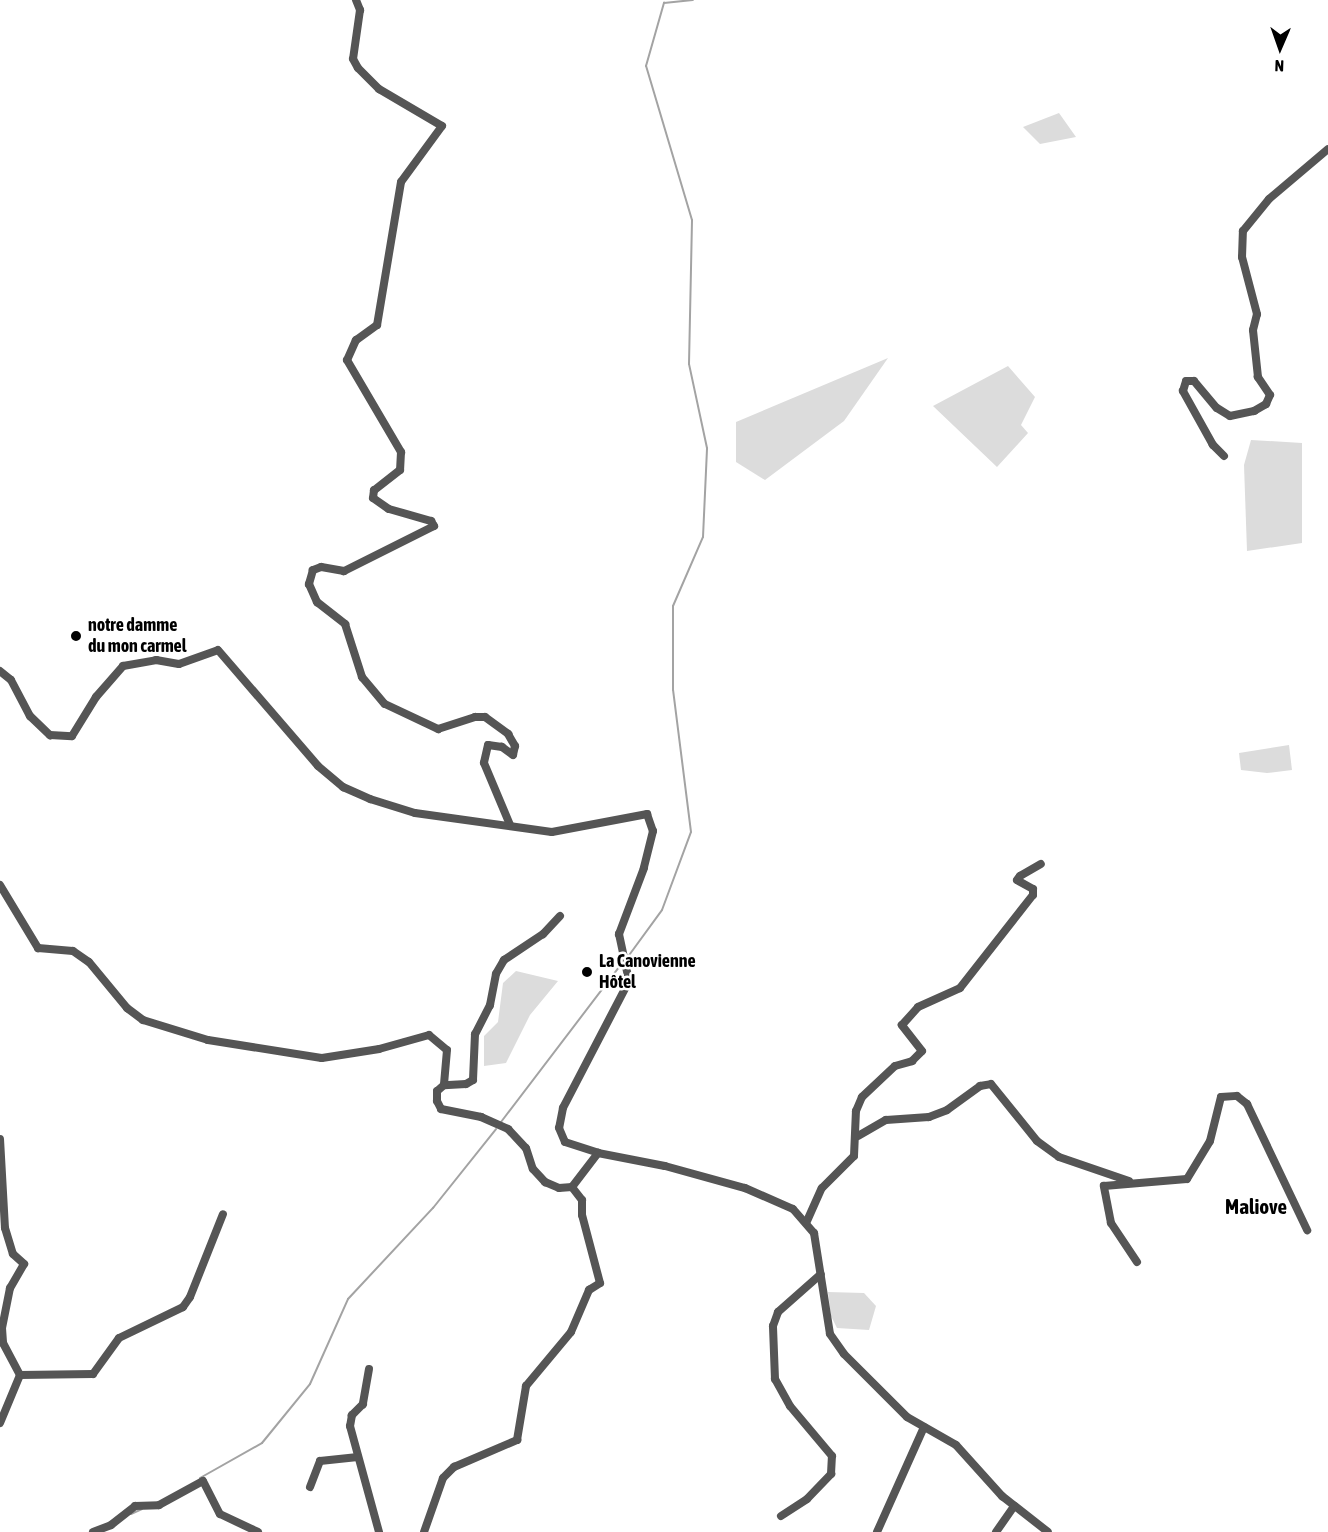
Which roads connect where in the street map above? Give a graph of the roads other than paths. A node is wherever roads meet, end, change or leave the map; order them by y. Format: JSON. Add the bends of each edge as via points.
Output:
{"nodes":[{"id":1,"x":356,"y":0,"type":"edge"},
{"id":2,"x":1328,"y":148,"type":"edge"},
{"id":3,"x":1224,"y":456,"type":"dead end"},
{"id":4,"x":0,"y":671,"type":"edge"},
{"id":5,"x":510,"y":825,"type":"junction"},
{"id":6,"x":1041,"y":864,"type":"dead end"},
{"id":7,"x":0,"y":885,"type":"edge"},
{"id":8,"x":560,"y":916,"type":"dead end"},
{"id":9,"x":444,"y":1085,"type":"junction"},
{"id":10,"x":858,"y":1136,"type":"junction"},
{"id":11,"x":0,"y":1139,"type":"edge"},
{"id":12,"x":598,"y":1154,"type":"junction"},
{"id":13,"x":1129,"y":1182,"type":"junction"},
{"id":14,"x":572,"y":1186,"type":"junction"},
{"id":15,"x":223,"y":1214,"type":"dead end"},
{"id":16,"x":807,"y":1221,"type":"junction"},
{"id":17,"x":1306,"y":1230,"type":"dead end"},
{"id":18,"x":1137,"y":1262,"type":"dead end"},
{"id":19,"x":821,"y":1274,"type":"junction"},
{"id":20,"x":369,"y":1369,"type":"dead end"},
{"id":21,"x":20,"y":1375,"type":"junction"},
{"id":22,"x":0,"y":1423,"type":"edge"},
{"id":23,"x":924,"y":1427,"type":"junction"},
{"id":24,"x":358,"y":1457,"type":"junction"},
{"id":25,"x":310,"y":1487,"type":"dead end"},
{"id":26,"x":1014,"y":1506,"type":"junction"},
{"id":27,"x":781,"y":1516,"type":"dead end"},
{"id":28,"x":93,"y":1532,"type":"edge"},
{"id":29,"x":258,"y":1532,"type":"edge"},
{"id":30,"x":379,"y":1532,"type":"edge"},
{"id":31,"x":424,"y":1532,"type":"edge"},
{"id":32,"x":877,"y":1532,"type":"edge"},
{"id":33,"x":996,"y":1532,"type":"edge"},
{"id":34,"x":1048,"y":1532,"type":"edge"}],
"edges":[{"from":1,"to":5,"type":"street","via":[[360,10],[353,59],[358,68],[379,89],[442,126],[401,182],[376,325],[356,340],[347,360],[401,453],[400,470],[374,490],[373,498],[389,509],[431,521],[434,526],[344,571],[321,567],[313,570],[309,584],[317,602],[345,624],[362,677],[385,704],[438,729],[485,717],[508,734],[516,746],[513,755],[502,747],[488,746],[484,763]]},
{"from":2,"to":3,"type":"street","via":[[1269,199],[1243,231],[1242,256],[1257,314],[1253,330],[1258,377],[1270,395],[1266,404],[1230,416],[1216,408],[1194,381],[1186,381],[1183,391],[1213,445]]},
{"from":4,"to":5,"type":"street","via":[[11,680],[30,716],[50,735],[72,736],[96,697],[123,666],[156,660],[179,664],[218,650],[266,710],[343,787],[415,813]]},
{"from":5,"to":12,"type":"street","via":[[552,832],[647,814],[650,818],[653,831],[644,868],[619,934],[628,981],[560,1119],[566,1142]]},
{"from":6,"to":10,"type":"street","via":[[1017,880],[1033,889],[1033,895],[960,988],[918,1008],[902,1025],[922,1051],[912,1060],[895,1066],[862,1097],[856,1111]]},
{"from":7,"to":9,"type":"street","via":[[38,948],[73,951],[89,962],[127,1008],[143,1020],[208,1040],[322,1058],[361,1053],[429,1035],[447,1050]]},
{"from":8,"to":9,"type":"street","via":[[543,934],[504,960],[496,974],[490,1005],[475,1034],[473,1080]]},
{"from":9,"to":14,"type":"street","via":[[437,1091],[441,1109],[481,1117],[508,1129],[526,1148],[527,1160],[545,1182],[559,1188]]},
{"from":10,"to":13,"type":"street","via":[[886,1120],[929,1117],[947,1110],[980,1086],[991,1084],[1037,1142],[1059,1157]]},
{"from":10,"to":16,"type":"street","via":[[854,1156],[822,1188]]},
{"from":11,"to":21,"type":"street","via":[[5,1228],[13,1254],[24,1264],[10,1288],[2,1335]]},
{"from":12,"to":14,"type":"street"},
{"from":12,"to":16,"type":"street","via":[[629,1157],[745,1188],[792,1209]]},
{"from":13,"to":17,"type":"street","via":[[1187,1179],[1210,1141],[1221,1097],[1237,1096],[1247,1104]]},
{"from":13,"to":18,"type":"street","via":[[1104,1186],[1104,1202],[1117,1237]]},
{"from":14,"to":31,"type":"street","via":[[582,1200],[582,1215],[600,1283],[589,1290],[571,1332],[526,1386],[517,1440],[454,1467],[443,1478]]},
{"from":15,"to":21,"type":"street","via":[[183,1306],[119,1338],[93,1374]]},
{"from":16,"to":19,"type":"street","via":[[820,1252]]},
{"from":19,"to":23,"type":"street","via":[[830,1334],[844,1354],[907,1418]]},
{"from":19,"to":27,"type":"street","via":[[778,1312],[773,1326],[775,1379],[790,1406],[832,1456],[831,1474],[807,1499]]},
{"from":20,"to":24,"type":"street","via":[[363,1404],[350,1420]]},
{"from":21,"to":22,"type":"street"},
{"from":23,"to":26,"type":"street","via":[[970,1457]]},
{"from":23,"to":32,"type":"street"},
{"from":24,"to":25,"type":"street","via":[[320,1461]]},
{"from":24,"to":30,"type":"street"},
{"from":26,"to":33,"type":"street"},
{"from":26,"to":34,"type":"street"},
{"from":28,"to":29,"type":"street","via":[[111,1525],[135,1506],[159,1505],[203,1481],[220,1514]]}]}
